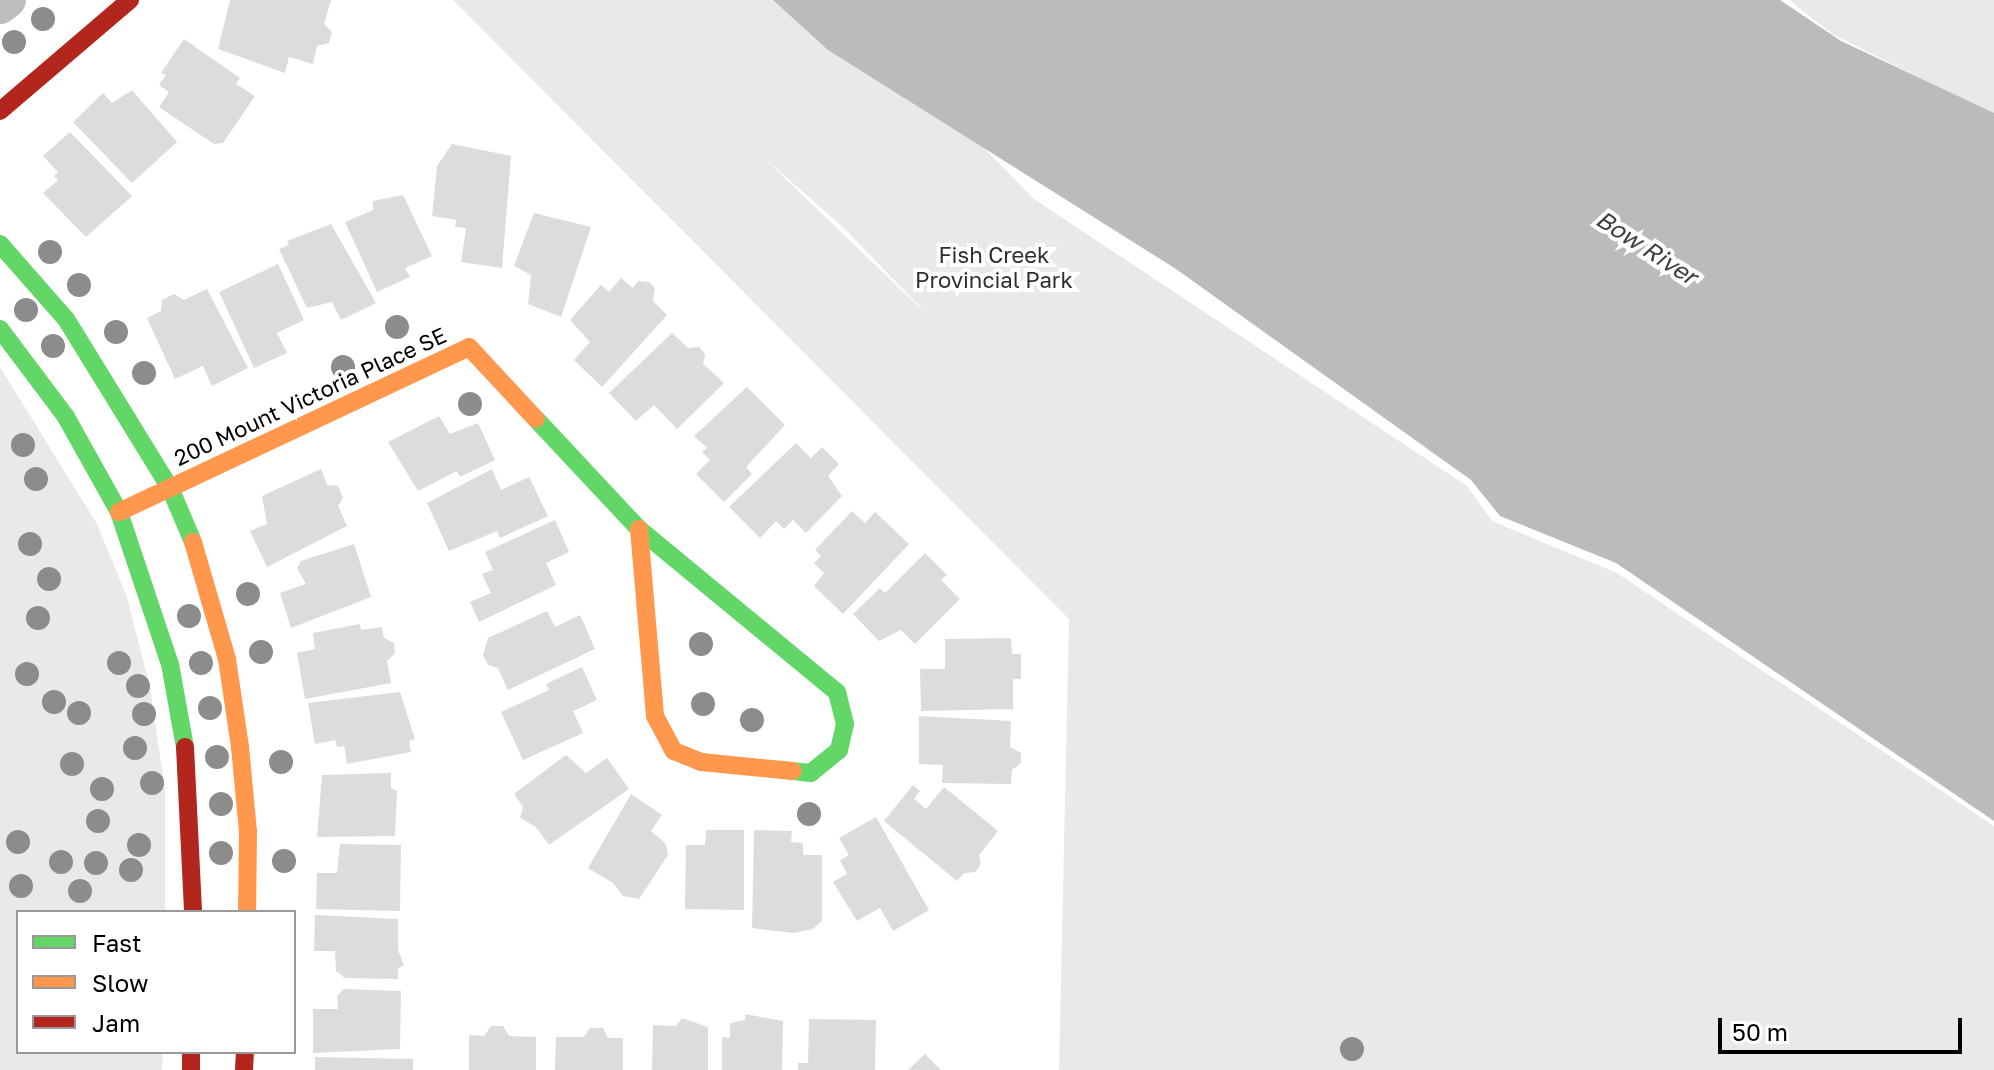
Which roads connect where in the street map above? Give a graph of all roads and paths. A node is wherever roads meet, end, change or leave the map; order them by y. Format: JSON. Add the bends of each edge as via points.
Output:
{"nodes":[{"id":1,"x":8,"y":0,"type":"edge"},
{"id":2,"x":130,"y":0,"type":"edge"},
{"id":3,"x":0,"y":6,"type":"edge"},
{"id":4,"x":0,"y":111,"type":"edge"},
{"id":5,"x":0,"y":244,"type":"edge"},
{"id":6,"x":0,"y":329,"type":"edge"},
{"id":7,"x":170,"y":488,"type":"junction"},
{"id":8,"x":119,"y":512,"type":"junction"},
{"id":9,"x":639,"y":529,"type":"junction"},
{"id":10,"x":193,"y":910,"type":"edge"},
{"id":11,"x":247,"y":910,"type":"edge"}],
"edges":[{"from":1,"to":3,"type":"street"},
{"from":2,"to":4,"type":"street"},
{"from":5,"to":7,"type":"street","via":[[66,319]]},
{"from":6,"to":8,"type":"street","via":[[66,417]]},
{"from":7,"to":8,"type":"street","name":"200 Mount Victoria Place SE"},
{"from":7,"to":9,"type":"street","name":"200 Mount Victoria Place SE","via":[[469,347]]},
{"from":7,"to":11,"type":"street","via":[[195,547],[227,659],[248,832]]},
{"from":8,"to":10,"type":"street","via":[[170,664],[186,752]]},
{"from":9,"to":9,"type":"street","name":"200 Mount Victoria Place SE","via":[[655,716],[674,751],[701,762],[811,773],[839,750],[845,724],[837,692]]}]}
